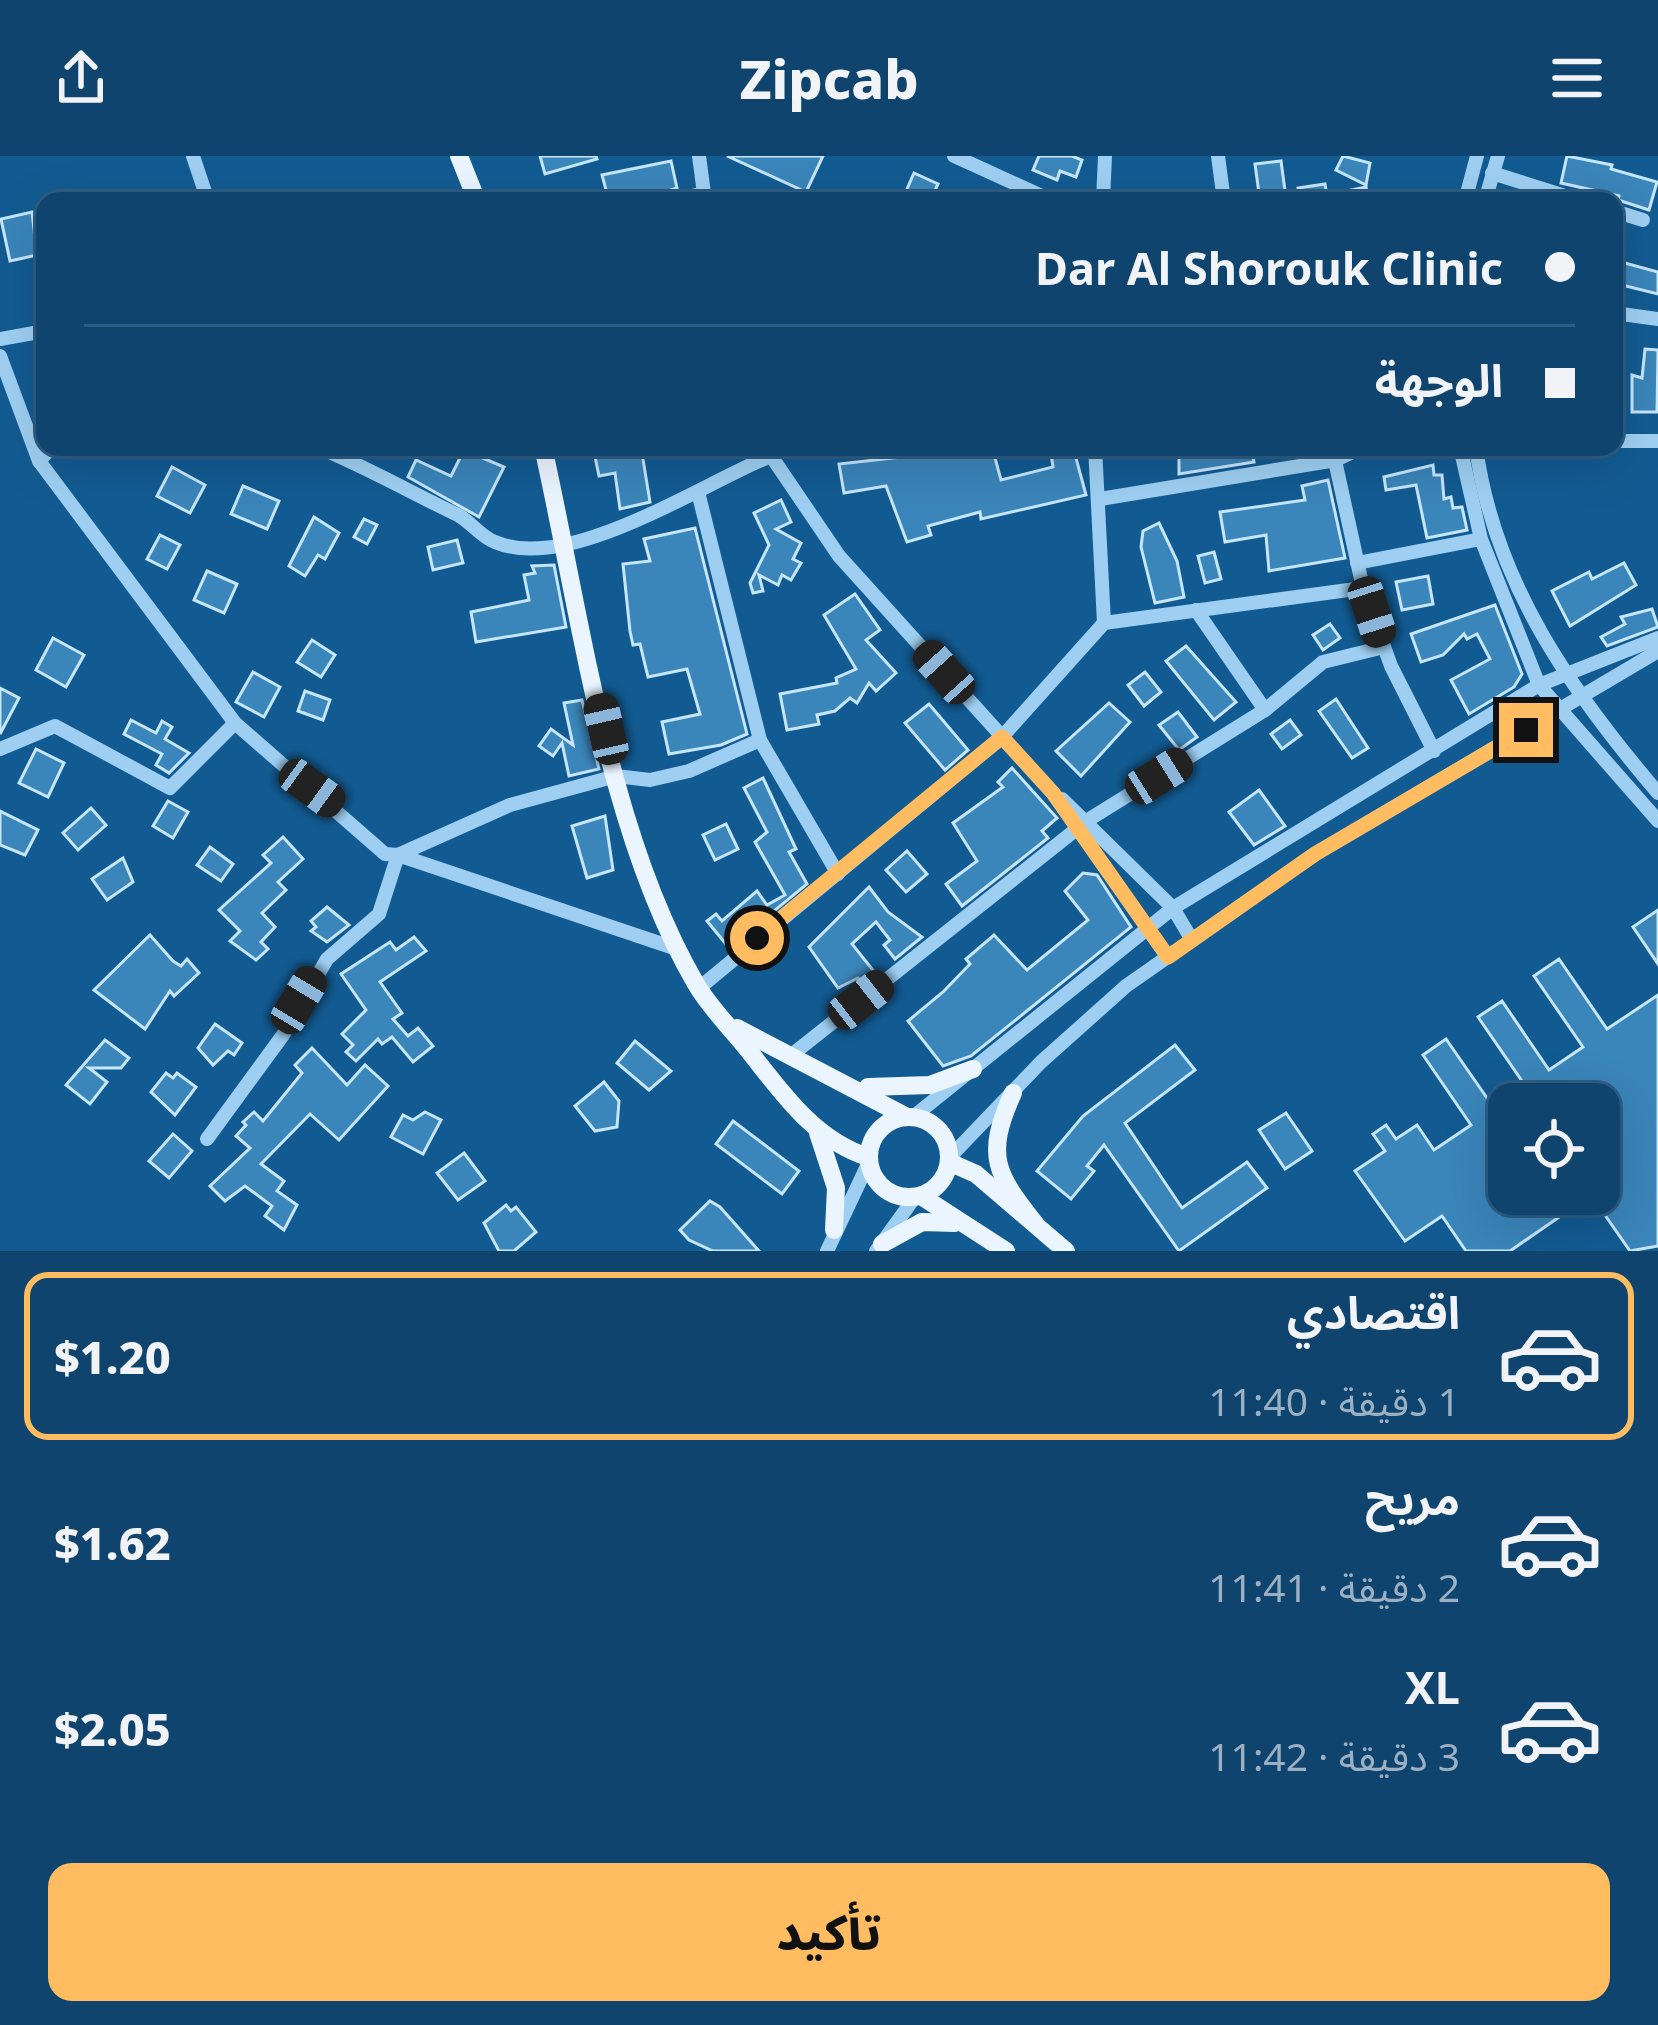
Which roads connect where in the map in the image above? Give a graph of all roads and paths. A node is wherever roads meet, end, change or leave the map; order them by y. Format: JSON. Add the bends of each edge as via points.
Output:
{"nodes":[{"id":1,"x":193,"y":156,"type":"edge"},
{"id":2,"x":459,"y":156,"type":"edge"},
{"id":3,"x":699,"y":156,"type":"edge"},
{"id":4,"x":1106,"y":156,"type":"edge"},
{"id":5,"x":1218,"y":156,"type":"edge"},
{"id":6,"x":1478,"y":156,"type":"edge"},
{"id":7,"x":1498,"y":156,"type":"edge"},
{"id":8,"x":958,"y":157,"type":"edge"},
{"id":9,"x":1492,"y":173,"type":"junction"},
{"id":10,"x":205,"y":192,"type":"edge"},
{"id":11,"x":473,"y":192,"type":"edge"},
{"id":12,"x":703,"y":192,"type":"edge"},
{"id":13,"x":1034,"y":192,"type":"edge"},
{"id":14,"x":1104,"y":192,"type":"edge"},
{"id":15,"x":1223,"y":192,"type":"edge"},
{"id":16,"x":1468,"y":192,"type":"edge"},
{"id":17,"x":1487,"y":192,"type":"edge"},
{"id":18,"x":1552,"y":192,"type":"edge"},
{"id":19,"x":1623,"y":214,"type":"edge"},
{"id":20,"x":1643,"y":220,"type":"dead end"},
{"id":21,"x":1623,"y":314,"type":"edge"},
{"id":22,"x":1658,"y":320,"type":"edge"},
{"id":23,"x":36,"y":333,"type":"edge"},
{"id":24,"x":0,"y":339,"type":"edge"},
{"id":25,"x":0,"y":356,"type":"edge"},
{"id":26,"x":1658,"y":441,"type":"edge"},
{"id":27,"x":1623,"y":442,"type":"edge"},
{"id":28,"x":36,"y":453,"type":"edge"},
{"id":29,"x":37,"y":456,"type":"edge"},
{"id":30,"x":44,"y":456,"type":"edge"},
{"id":31,"x":337,"y":456,"type":"edge"},
{"id":32,"x":546,"y":456,"type":"edge"},
{"id":33,"x":758,"y":456,"type":"edge"},
{"id":34,"x":769,"y":456,"type":"edge"},
{"id":35,"x":1096,"y":456,"type":"edge"},
{"id":36,"x":1324,"y":456,"type":"edge"},
{"id":37,"x":1334,"y":456,"type":"edge"},
{"id":38,"x":1462,"y":456,"type":"edge"},
{"id":39,"x":1478,"y":456,"type":"edge"},
{"id":40,"x":39,"y":461,"type":"junction"},
{"id":41,"x":698,"y":492,"type":"junction"},
{"id":42,"x":1100,"y":499,"type":"junction"},
{"id":43,"x":1481,"y":539,"type":"junction"},
{"id":44,"x":565,"y":543,"type":"junction"},
{"id":45,"x":1357,"y":562,"type":"junction"},
{"id":46,"x":1363,"y":588,"type":"junction"},
{"id":47,"x":1196,"y":610,"type":"junction"},
{"id":48,"x":1104,"y":623,"type":"junction"},
{"id":49,"x":1658,"y":638,"type":"edge"},
{"id":50,"x":1384,"y":646,"type":"junction"},
{"id":51,"x":1658,"y":651,"type":"edge"},
{"id":52,"x":1564,"y":675,"type":"junction"},
{"id":53,"x":1539,"y":685,"type":"junction"},
{"id":54,"x":1580,"y":697,"type":"junction"},
{"id":55,"x":1265,"y":710,"type":"junction"},
{"id":56,"x":1561,"y":711,"type":"junction"},
{"id":57,"x":235,"y":723,"type":"junction"},
{"id":58,"x":1002,"y":737,"type":"junction"},
{"id":59,"x":760,"y":740,"type":"junction"},
{"id":60,"x":0,"y":749,"type":"edge"},
{"id":61,"x":1434,"y":751,"type":"junction"},
{"id":62,"x":616,"y":776,"type":"junction"},
{"id":63,"x":1658,"y":793,"type":"edge"},
{"id":64,"x":1658,"y":821,"type":"edge"},
{"id":65,"x":1083,"y":824,"type":"junction"},
{"id":66,"x":398,"y":855,"type":"junction"},
{"id":67,"x":838,"y":874,"type":"junction"},
{"id":68,"x":1173,"y":908,"type":"junction"},
{"id":69,"x":1149,"y":928,"type":"junction"},
{"id":70,"x":1192,"y":940,"type":"junction"},
{"id":71,"x":677,"y":949,"type":"junction"},
{"id":72,"x":1168,"y":957,"type":"junction"},
{"id":73,"x":698,"y":989,"type":"junction"},
{"id":74,"x":728,"y":1022,"type":"junction"},
{"id":75,"x":789,"y":1057,"type":"junction"},
{"id":76,"x":973,"y":1069,"type":"junction"},
{"id":77,"x":840,"y":1081,"type":"junction"},
{"id":78,"x":1012,"y":1093,"type":"junction"},
{"id":79,"x":910,"y":1117,"type":"junction"},
{"id":80,"x":816,"y":1129,"type":"junction"},
{"id":81,"x":208,"y":1139,"type":"dead end"},
{"id":82,"x":868,"y":1160,"type":"junction"},
{"id":83,"x":949,"y":1160,"type":"junction"},
{"id":84,"x":918,"y":1196,"type":"junction"},
{"id":85,"x":1037,"y":1226,"type":"junction"},
{"id":86,"x":968,"y":1227,"type":"junction"},
{"id":87,"x":834,"y":1230,"type":"junction"},
{"id":88,"x":879,"y":1248,"type":"edge"},
{"id":89,"x":827,"y":1251,"type":"edge"},
{"id":90,"x":1006,"y":1251,"type":"edge"},
{"id":91,"x":1066,"y":1251,"type":"edge"}],
"edges":[{"from":1,"to":10,"type":"street"},
{"from":2,"to":11,"type":"main road"},
{"from":3,"to":12,"type":"street"},
{"from":4,"to":14,"type":"street"},
{"from":5,"to":15,"type":"street"},
{"from":6,"to":16,"type":"street"},
{"from":7,"to":9,"type":"street"},
{"from":8,"to":13,"type":"street"},
{"from":9,"to":17,"type":"street"},
{"from":9,"to":18,"type":"street"},
{"from":19,"to":20,"type":"street"},
{"from":21,"to":22,"type":"street"},
{"from":23,"to":24,"type":"street"},
{"from":25,"to":28,"type":"street"},
{"from":26,"to":27,"type":"street"},
{"from":29,"to":40,"type":"street"},
{"from":30,"to":40,"type":"street"},
{"from":31,"to":44,"type":"street","via":[[462,517],[494,542]]},
{"from":32,"to":44,"type":"main road"},
{"from":33,"to":41,"type":"street"},
{"from":34,"to":58,"type":"street","via":[[839,556]]},
{"from":35,"to":42,"type":"street"},
{"from":36,"to":42,"type":"street"},
{"from":37,"to":45,"type":"street"},
{"from":38,"to":43,"type":"street"},
{"from":39,"to":52,"type":"street","via":[[1514,577]]},
{"from":40,"to":57,"type":"street"},
{"from":41,"to":44,"type":"street"},
{"from":41,"to":59,"type":"street"},
{"from":42,"to":48,"type":"street"},
{"from":43,"to":45,"type":"street"},
{"from":43,"to":53,"type":"street"},
{"from":44,"to":62,"type":"main road"},
{"from":45,"to":46,"type":"street"},
{"from":46,"to":47,"type":"street"},
{"from":46,"to":50,"type":"street"},
{"from":47,"to":48,"type":"street"},
{"from":47,"to":55,"type":"street"},
{"from":48,"to":58,"type":"street"},
{"from":49,"to":52,"type":"street"},
{"from":50,"to":55,"type":"street","via":[[1323,662]]},
{"from":50,"to":61,"type":"street"},
{"from":51,"to":54,"type":"street"},
{"from":52,"to":53,"type":"street"},
{"from":52,"to":54,"type":"street"},
{"from":53,"to":56,"type":"street"},
{"from":53,"to":61,"type":"street"},
{"from":54,"to":56,"type":"street"},
{"from":54,"to":63,"type":"street"},
{"from":55,"to":65,"type":"street"},
{"from":56,"to":64,"type":"street"},
{"from":56,"to":70,"type":"street","via":[[1315,854]]},
{"from":57,"to":60,"type":"street","via":[[170,788],[55,726]]},
{"from":57,"to":66,"type":"street","via":[[385,854]]},
{"from":58,"to":65,"type":"street"},
{"from":58,"to":67,"type":"street"},
{"from":59,"to":62,"type":"street","via":[[650,780]]},
{"from":59,"to":67,"type":"street"},
{"from":61,"to":68,"type":"street"},
{"from":62,"to":66,"type":"street","via":[[510,805]]},
{"from":62,"to":71,"type":"main road","via":[[651,897]]},
{"from":65,"to":68,"type":"street"},
{"from":65,"to":69,"type":"street"},
{"from":65,"to":75,"type":"street"},
{"from":66,"to":71,"type":"street"},
{"from":66,"to":81,"type":"street","via":[[379,914],[327,958]]},
{"from":67,"to":73,"type":"street"},
{"from":68,"to":69,"type":"street"},
{"from":68,"to":70,"type":"street"},
{"from":69,"to":72,"type":"street"},
{"from":69,"to":76,"type":"street"},
{"from":70,"to":72,"type":"street"},
{"from":71,"to":73,"type":"main road"},
{"from":72,"to":78,"type":"street"},
{"from":73,"to":74,"type":"main road"},
{"from":74,"to":75,"type":"main road"},
{"from":74,"to":80,"type":"main road"},
{"from":75,"to":77,"type":"main road"},
{"from":76,"to":77,"type":"main road","via":[[908,1089]]},
{"from":76,"to":79,"type":"street"},
{"from":77,"to":79,"type":"main road"},
{"from":78,"to":83,"type":"street"},
{"from":78,"to":85,"type":"main road","via":[[996,1136],[996,1165]]},
{"from":79,"to":82,"type":"main road","via":[[883,1126]]},
{"from":79,"to":83,"type":"main road","via":[[941,1134]]},
{"from":80,"to":82,"type":"main road"},
{"from":80,"to":87,"type":"main road","via":[[832,1167]]},
{"from":82,"to":84,"type":"main road","via":[[888,1192]]},
{"from":82,"to":87,"type":"street"},
{"from":83,"to":84,"type":"main road","via":[[940,1183]]},
{"from":83,"to":85,"type":"main road"},
{"from":84,"to":86,"type":"main road"},
{"from":84,"to":88,"type":"street"},
{"from":85,"to":91,"type":"main road"},
{"from":86,"to":88,"type":"main road","via":[[922,1222]]},
{"from":86,"to":90,"type":"main road"},
{"from":87,"to":89,"type":"street"}]}
